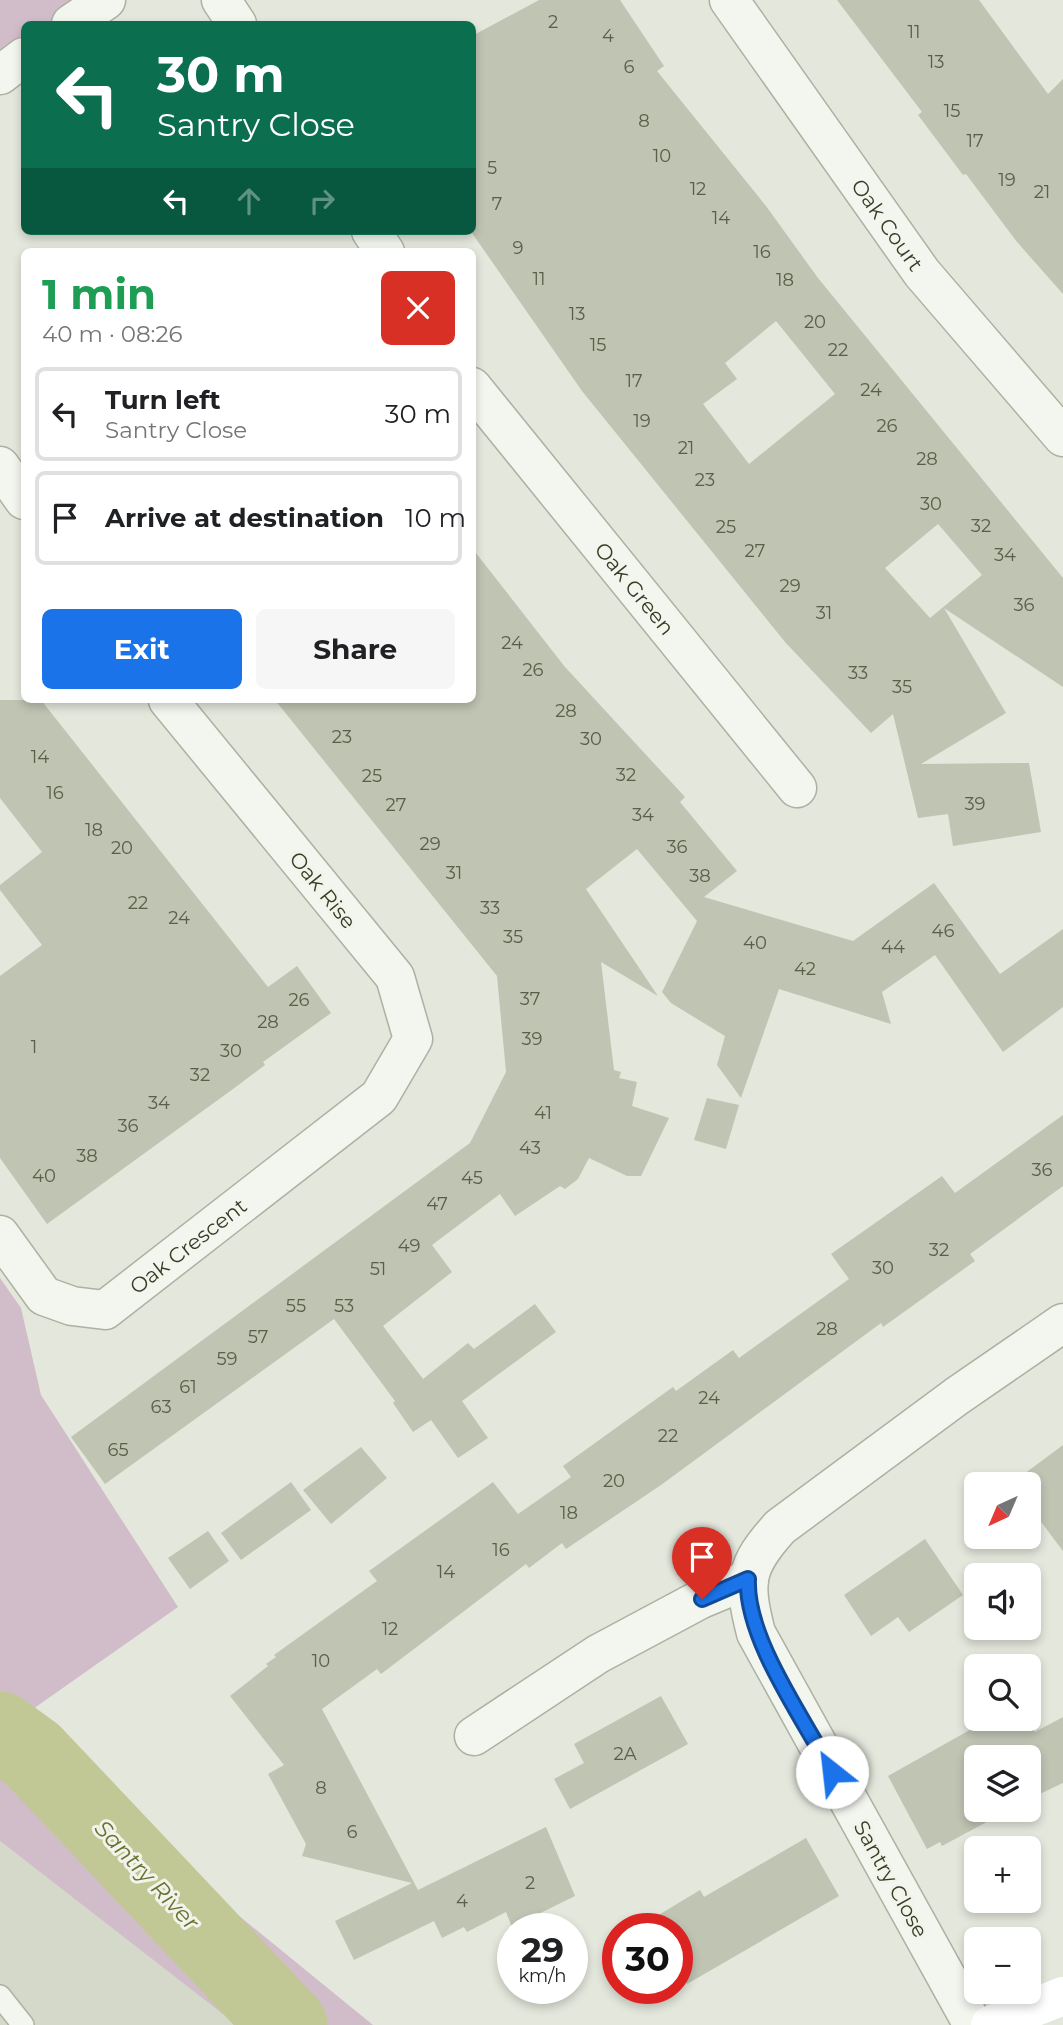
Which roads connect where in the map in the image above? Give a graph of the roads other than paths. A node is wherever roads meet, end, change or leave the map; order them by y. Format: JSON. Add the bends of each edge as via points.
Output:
{"nodes":[{"id":1,"x":106,"y":0,"type":"edge"},
{"id":2,"x":221,"y":0,"type":"edge"},
{"id":3,"x":729,"y":0,"type":"edge"},
{"id":4,"x":75,"y":21,"type":"edge"},
{"id":5,"x":235,"y":21,"type":"edge"},
{"id":6,"x":21,"y":59,"type":"edge"},
{"id":7,"x":0,"y":75,"type":"edge"},
{"id":8,"x":476,"y":392,"type":"edge"},
{"id":9,"x":1063,"y":437,"type":"edge"},
{"id":10,"x":0,"y":466,"type":"edge"},
{"id":11,"x":21,"y":496,"type":"edge"},
{"id":12,"x":170,"y":703,"type":"edge"},
{"id":13,"x":797,"y":788,"type":"dead end"},
{"id":14,"x":379,"y":1097,"type":"joint"},
{"id":15,"x":0,"y":1235,"type":"edge"},
{"id":16,"x":1063,"y":1322,"type":"edge"},
{"id":17,"x":748,"y":1579,"type":"junction"},
{"id":18,"x":474,"y":1736,"type":"dead end"},
{"id":19,"x":0,"y":1996,"type":"edge"},
{"id":20,"x":1063,"y":1996,"type":"edge"},
{"id":21,"x":23,"y":2025,"type":"edge"},
{"id":22,"x":973,"y":2025,"type":"edge"},
{"id":23,"x":990,"y":2025,"type":"edge"}],
"edges":[{"from":1,"to":4,"type":"street"},
{"from":2,"to":5,"type":"street"},
{"from":3,"to":9,"type":"street","name":"Oak Court","via":[[922,273]]},
{"from":6,"to":7,"type":"street"},
{"from":8,"to":13,"type":"street","name":"Oak Green"},
{"from":10,"to":11,"type":"street"},
{"from":12,"to":14,"type":"street","name":"Oak Rise","via":[[395,978],[413,1039]]},
{"from":14,"to":15,"type":"street","name":"Oak Crescent","via":[[104,1310],[44,1296]]},
{"from":16,"to":17,"type":"street","name":"Santry Close","via":[[780,1527],[757,1553]]},
{"from":17,"to":18,"type":"street","via":[[598,1654]]},
{"from":17,"to":22,"type":"street","name":"Santry Close","via":[[747,1599],[756,1633]]},
{"from":19,"to":21,"type":"lane"},
{"from":20,"to":23,"type":"main road"}]}
